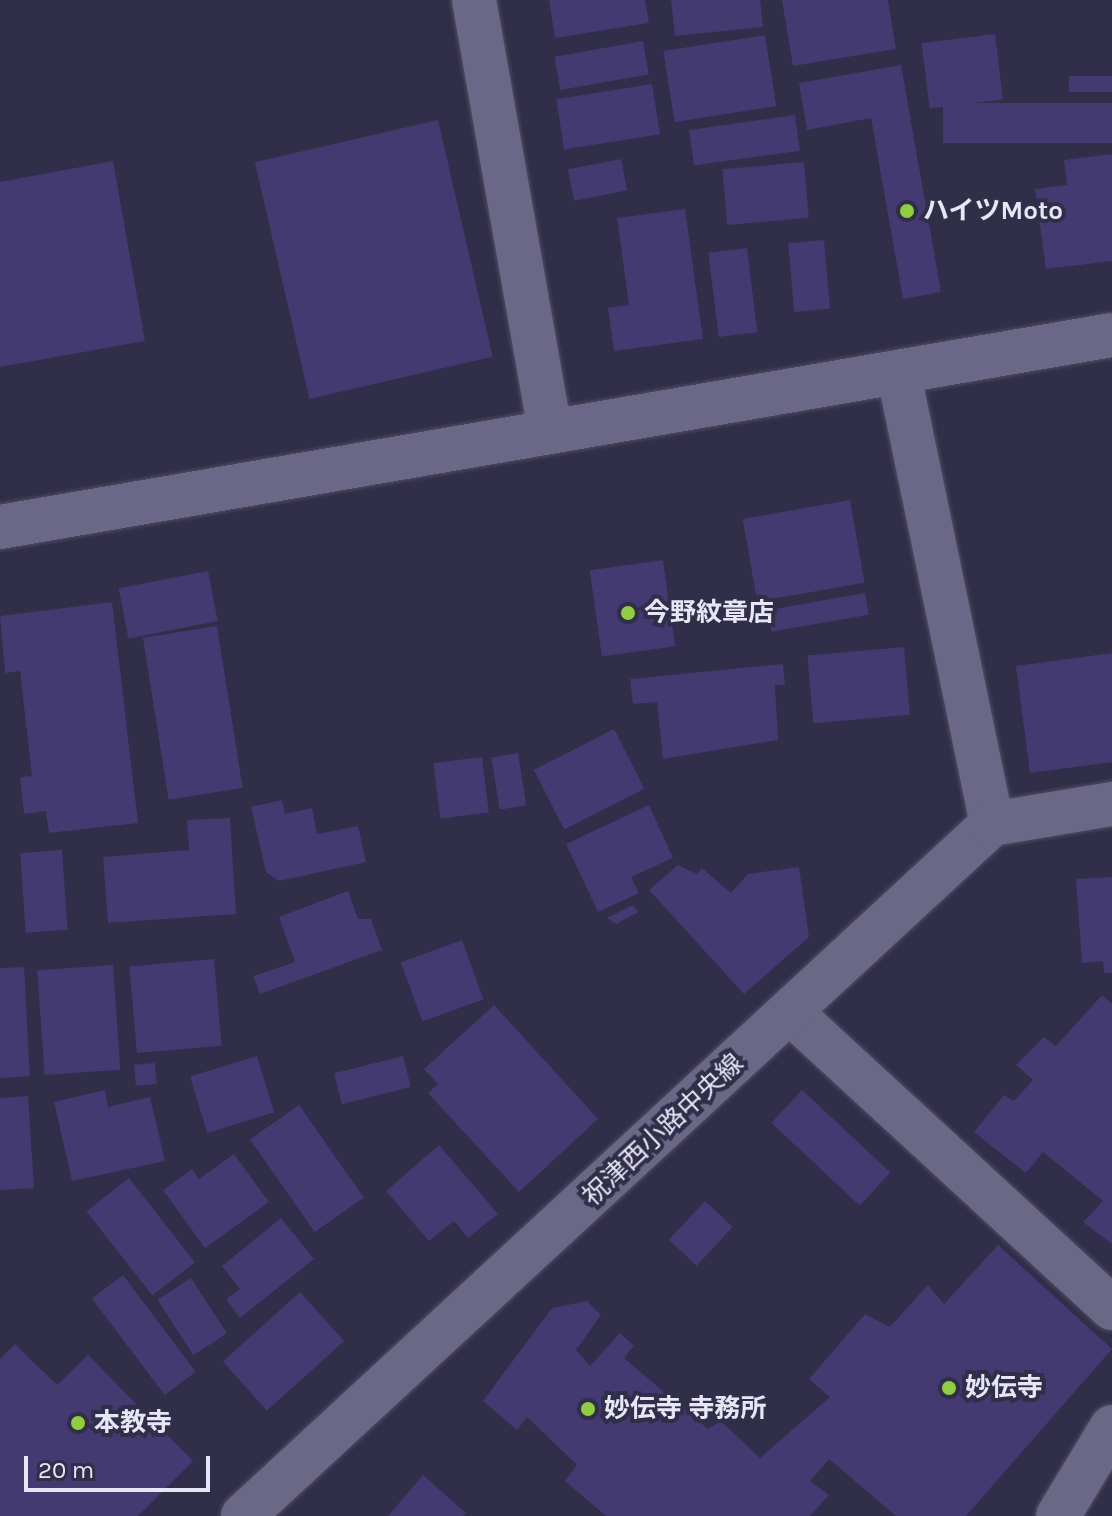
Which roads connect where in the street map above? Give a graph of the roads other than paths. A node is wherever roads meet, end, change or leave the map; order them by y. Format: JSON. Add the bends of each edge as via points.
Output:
{"nodes":[{"id":1,"x":474,"y":0,"type":"edge"},
{"id":2,"x":1112,"y":335,"type":"edge"},
{"id":3,"x":899,"y":375,"type":"junction"},
{"id":4,"x":550,"y":429,"type":"junction"},
{"id":5,"x":0,"y":527,"type":"edge"},
{"id":6,"x":1112,"y":804,"type":"edge"},
{"id":7,"x":992,"y":824,"type":"junction"},
{"id":8,"x":791,"y":1013,"type":"junction"},
{"id":9,"x":1112,"y":1308,"type":"edge"},
{"id":10,"x":1112,"y":1427,"type":"edge"},
{"id":11,"x":243,"y":1516,"type":"edge"},
{"id":12,"x":1058,"y":1516,"type":"edge"}],
"edges":[{"from":1,"to":4,"type":"street"},
{"from":2,"to":3,"type":"street"},
{"from":3,"to":4,"type":"street"},
{"from":3,"to":7,"type":"street"},
{"from":4,"to":5,"type":"street"},
{"from":6,"to":7,"type":"street"},
{"from":7,"to":8,"type":"street","name":"祝津西小路中央線"},
{"from":8,"to":9,"type":"street"},
{"from":8,"to":11,"type":"street","name":"祝津西小路中央線"},
{"from":10,"to":12,"type":"street"}]}
